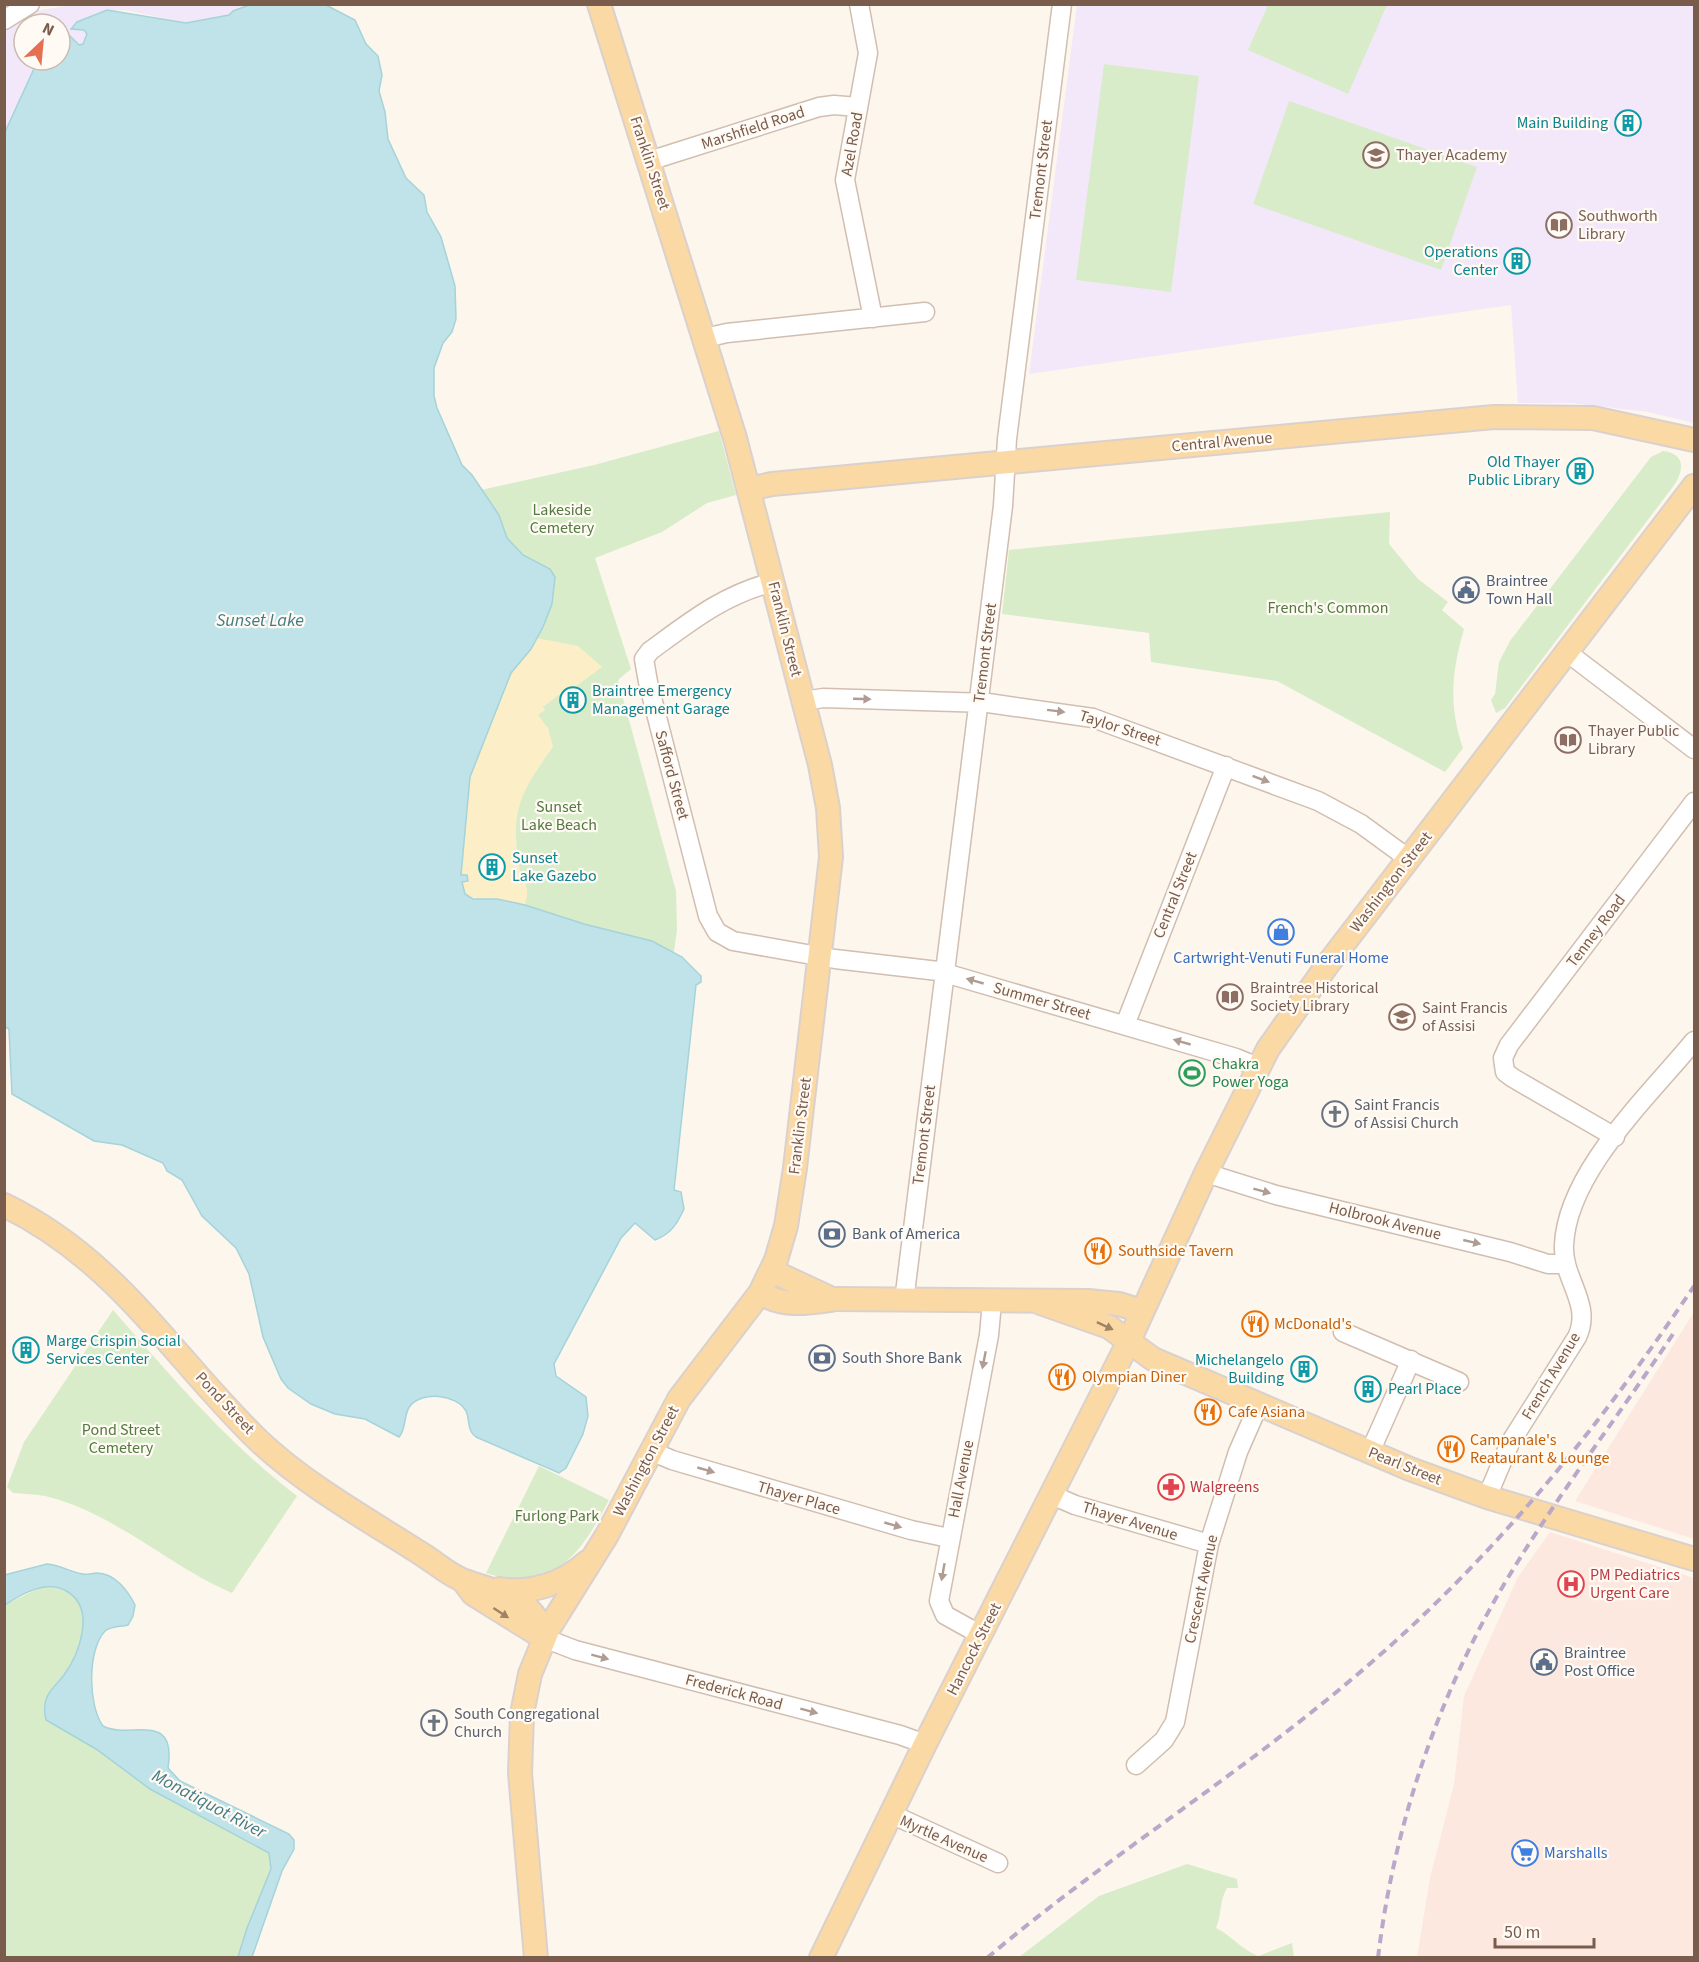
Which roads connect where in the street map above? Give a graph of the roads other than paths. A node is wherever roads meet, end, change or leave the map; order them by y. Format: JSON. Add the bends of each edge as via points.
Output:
{"nodes":[{"id":1,"x":30,"y":4,"type":"edge"},
{"id":2,"x":599,"y":4,"type":"edge"},
{"id":3,"x":859,"y":4,"type":"edge"},
{"id":4,"x":1062,"y":4,"type":"edge"},
{"id":5,"x":4,"y":20,"type":"edge"},
{"id":6,"x":858,"y":107,"type":"junction"},
{"id":7,"x":649,"y":161,"type":"junction"},
{"id":8,"x":924,"y":312,"type":"dead end"},
{"id":9,"x":873,"y":318,"type":"junction"},
{"id":10,"x":705,"y":338,"type":"junction"},
{"id":11,"x":1695,"y":440,"type":"edge"},
{"id":12,"x":1006,"y":462,"type":"junction"},
{"id":13,"x":1695,"y":486,"type":"edge"},
{"id":14,"x":749,"y":489,"type":"junction"},
{"id":15,"x":773,"y":582,"type":"junction"},
{"id":16,"x":1568,"y":653,"type":"junction"},
{"id":17,"x":804,"y":701,"type":"junction"},
{"id":18,"x":980,"y":702,"type":"junction"},
{"id":19,"x":1695,"y":749,"type":"edge"},
{"id":20,"x":1226,"y":766,"type":"junction"},
{"id":21,"x":1695,"y":802,"type":"edge"},
{"id":22,"x":1409,"y":859,"type":"junction"},
{"id":23,"x":821,"y":956,"type":"junction"},
{"id":24,"x":945,"y":973,"type":"junction"},
{"id":25,"x":1125,"y":1025,"type":"junction"},
{"id":26,"x":1695,"y":1041,"type":"edge"},
{"id":27,"x":1258,"y":1067,"type":"junction"},
{"id":28,"x":1615,"y":1137,"type":"junction"},
{"id":29,"x":1206,"y":1173,"type":"junction"},
{"id":30,"x":4,"y":1205,"type":"edge"},
{"id":31,"x":1565,"y":1264,"type":"junction"},
{"id":32,"x":772,"y":1271,"type":"junction"},
{"id":33,"x":760,"y":1293,"type":"junction"},
{"id":34,"x":837,"y":1299,"type":"junction"},
{"id":35,"x":904,"y":1301,"type":"junction"},
{"id":36,"x":992,"y":1302,"type":"junction"},
{"id":37,"x":1038,"y":1302,"type":"junction"},
{"id":38,"x":1141,"y":1311,"type":"junction"},
{"id":39,"x":1343,"y":1332,"type":"dead end"},
{"id":40,"x":1129,"y":1341,"type":"junction"},
{"id":41,"x":1411,"y":1360,"type":"junction"},
{"id":42,"x":1459,"y":1382,"type":"dead end"},
{"id":43,"x":1258,"y":1404,"type":"junction"},
{"id":44,"x":651,"y":1451,"type":"junction"},
{"id":45,"x":1370,"y":1452,"type":"junction"},
{"id":46,"x":1052,"y":1495,"type":"junction"},
{"id":47,"x":1487,"y":1497,"type":"junction"},
{"id":48,"x":949,"y":1538,"type":"junction"},
{"id":49,"x":1209,"y":1544,"type":"junction"},
{"id":50,"x":600,"y":1548,"type":"junction"},
{"id":51,"x":1695,"y":1559,"type":"edge"},
{"id":52,"x":463,"y":1581,"type":"junction"},
{"id":53,"x":491,"y":1588,"type":"junction"},
{"id":54,"x":981,"y":1635,"type":"junction"},
{"id":55,"x":544,"y":1638,"type":"junction"},
{"id":56,"x":925,"y":1744,"type":"junction"},
{"id":57,"x":1136,"y":1765,"type":"dead end"},
{"id":58,"x":891,"y":1814,"type":"junction"},
{"id":59,"x":998,"y":1863,"type":"dead end"},
{"id":60,"x":536,"y":1958,"type":"edge"},
{"id":61,"x":821,"y":1958,"type":"edge"}],
"edges":[{"from":1,"to":5,"type":"street"},
{"from":2,"to":7,"type":"main road","name":"Franklin Street"},
{"from":3,"to":6,"type":"street","name":"Azel Road","via":[[868,53]]},
{"from":4,"to":12,"type":"street","name":"Tremont Street"},
{"from":6,"to":7,"type":"street","name":"Marshfield Road","via":[[819,107]]},
{"from":6,"to":9,"type":"street","name":"Azel Road","via":[[846,187]]},
{"from":7,"to":10,"type":"main road","name":"Franklin Street"},
{"from":8,"to":9,"type":"street"},
{"from":9,"to":10,"type":"street"},
{"from":10,"to":14,"type":"main road","name":"Franklin Street"},
{"from":11,"to":12,"type":"main road","name":"Central Avenue","via":[[1593,418],[1525,416]]},
{"from":12,"to":14,"type":"main road","name":"Central Avenue"},
{"from":12,"to":18,"type":"street","name":"Tremont Street"},
{"from":13,"to":16,"type":"main road","name":"Washington Street"},
{"from":14,"to":15,"type":"main road","name":"Franklin Street"},
{"from":15,"to":17,"type":"main road","name":"Franklin Street"},
{"from":15,"to":23,"type":"street","name":"Safford Street","via":[[715,604],[650,651],[644,664],[713,927],[722,937],[733,941]]},
{"from":16,"to":19,"type":"street"},
{"from":16,"to":22,"type":"main road","name":"Washington Street"},
{"from":17,"to":18,"type":"street","name":"Taylor Street","one_way":true,"via":[[823,698]]},
{"from":17,"to":23,"type":"main road","name":"Franklin Street","via":[[830,824]]},
{"from":18,"to":20,"type":"street","name":"Taylor Street","one_way":true,"via":[[1093,717]]},
{"from":18,"to":24,"type":"street","name":"Tremont Street"},
{"from":20,"to":22,"type":"street","name":"Taylor Street","one_way":true,"via":[[1339,812]]},
{"from":20,"to":25,"type":"street","name":"Central Street"},
{"from":21,"to":28,"type":"street","name":"Tenney Road","via":[[1509,1045],[1503,1063],[1505,1072],[1513,1078]]},
{"from":22,"to":27,"type":"main road","name":"Washington Street","via":[[1285,1023]]},
{"from":23,"to":24,"type":"street","name":"Summer Street"},
{"from":23,"to":32,"type":"main road","name":"Franklin Street","via":[[790,1204]]},
{"from":25,"to":24,"type":"street","name":"Summer Street","one_way":true},
{"from":24,"to":35,"type":"street","name":"Tremont Street"},
{"from":27,"to":25,"type":"street","name":"Summer Street","one_way":true},
{"from":26,"to":28,"type":"street","name":"French Avenue"},
{"from":27,"to":29,"type":"main road","name":"Washington Street"},
{"from":28,"to":31,"type":"street","name":"French Avenue","via":[[1586,1173],[1573,1202],[1565,1236]]},
{"from":29,"to":31,"type":"street","name":"Holbrook Avenue","one_way":true,"via":[[1276,1195],[1555,1265]]},
{"from":29,"to":38,"type":"main road","name":"Washington Street"},
{"from":30,"to":52,"type":"main road","name":"Pond Street","via":[[55,1233],[103,1271],[231,1412],[282,1461]]},
{"from":31,"to":47,"type":"street","name":"French Avenue","via":[[1581,1306],[1580,1331],[1510,1443]]},
{"from":32,"to":33,"type":"main road","name":"Washington Street"},
{"from":32,"to":34,"type":"main road","via":[[820,1295]]},
{"from":33,"to":34,"type":"main road","via":[[789,1304]]},
{"from":33,"to":44,"type":"main road","name":"Washington Street","via":[[692,1379]]},
{"from":34,"to":35,"type":"main road"},
{"from":35,"to":36,"type":"main road"},
{"from":36,"to":37,"type":"main road"},
{"from":36,"to":48,"type":"street","name":"Hall Avenue","one_way":true},
{"from":37,"to":38,"type":"main road","via":[[1098,1301]]},
{"from":37,"to":40,"type":"main road","one_way":true,"via":[[1085,1317]]},
{"from":38,"to":40,"type":"main road","name":"Washington Street"},
{"from":39,"to":41,"type":"street"},
{"from":40,"to":43,"type":"main road","name":"Pearl Street","via":[[1153,1359]]},
{"from":40,"to":46,"type":"main road","name":"Hancock Street"},
{"from":41,"to":42,"type":"street"},
{"from":41,"to":45,"type":"street"},
{"from":43,"to":45,"type":"main road","name":"Pearl Street"},
{"from":43,"to":49,"type":"street","name":"Crescent Avenue","via":[[1238,1452]]},
{"from":44,"to":48,"type":"street","name":"Thayer Place","one_way":true},
{"from":44,"to":50,"type":"main road","name":"Washington Street"},
{"from":45,"to":47,"type":"main road","name":"Pearl Street"},
{"from":46,"to":49,"type":"street","name":"Thayer Avenue"},
{"from":46,"to":54,"type":"main road","name":"Hancock Street"},
{"from":47,"to":51,"type":"main road","name":"Pearl Street"},
{"from":48,"to":54,"type":"street","name":"Hall Avenue","one_way":true,"via":[[939,1606],[945,1615]]},
{"from":49,"to":57,"type":"street","name":"Crescent Avenue","via":[[1175,1722],[1164,1740]]},
{"from":50,"to":53,"type":"main road","via":[[576,1571],[547,1586],[517,1591]]},
{"from":50,"to":55,"type":"main road","name":"Washington Street"},
{"from":52,"to":53,"type":"main road","name":"Pond Street"},
{"from":52,"to":55,"type":"main road","name":"Pond Street","one_way":true,"via":[[472,1594]]},
{"from":53,"to":55,"type":"main road","name":"Pond Street","via":[[529,1609],[539,1621]]},
{"from":54,"to":56,"type":"main road","name":"Hancock Street"},
{"from":55,"to":56,"type":"street","name":"Frederick Road","one_way":true,"via":[[574,1650]]},
{"from":55,"to":60,"type":"main road","name":"Washington Street","via":[[525,1699],[520,1758]]},
{"from":56,"to":58,"type":"main road","name":"Hancock Street"},
{"from":58,"to":59,"type":"street","name":"Myrtle Avenue"},
{"from":58,"to":61,"type":"main road","name":"Hancock Street"}]}
